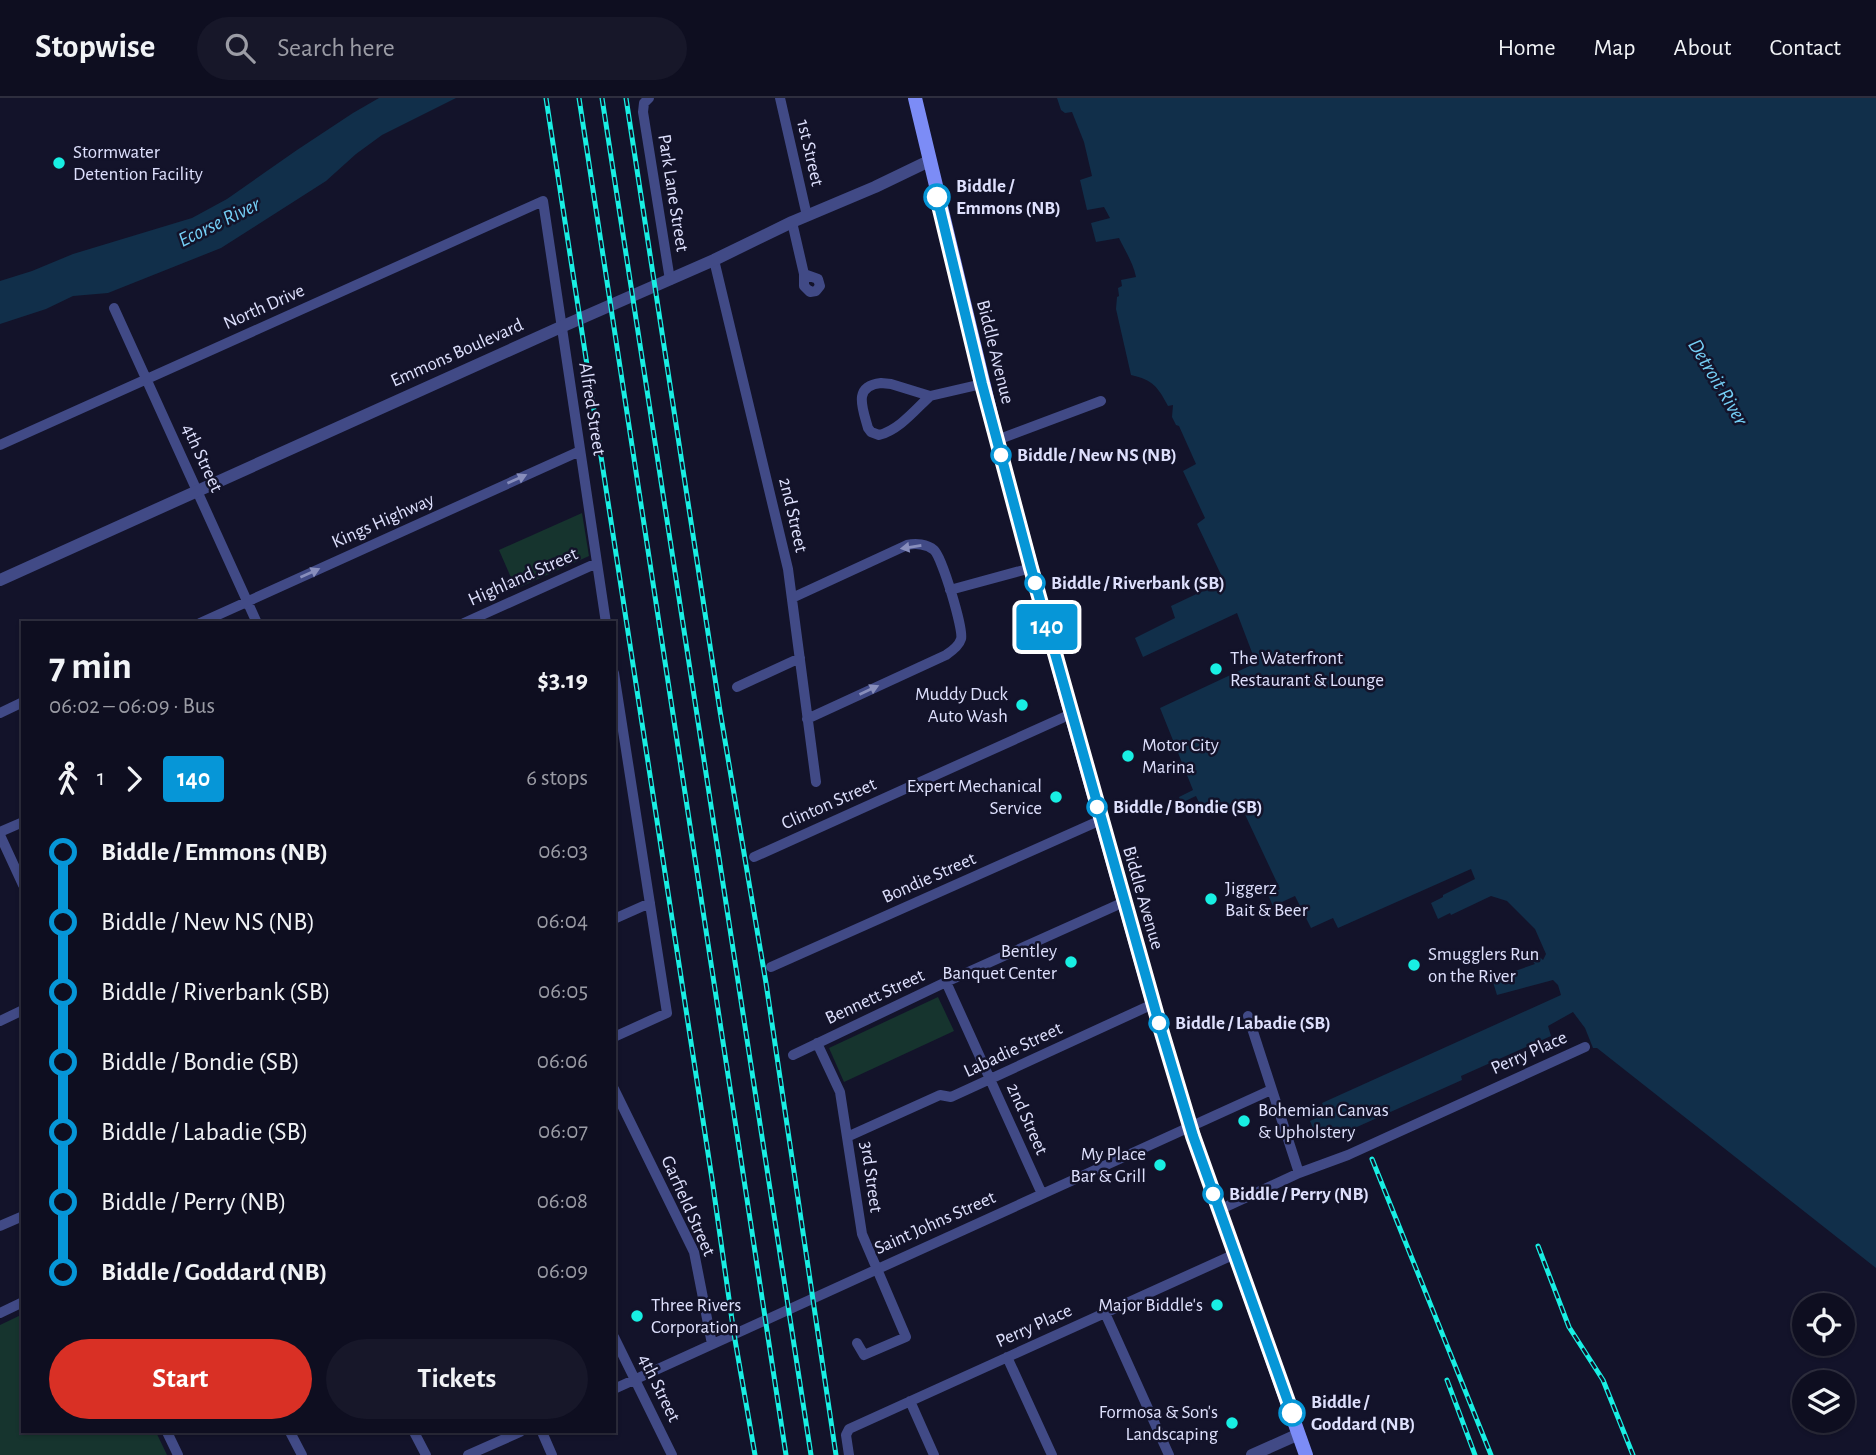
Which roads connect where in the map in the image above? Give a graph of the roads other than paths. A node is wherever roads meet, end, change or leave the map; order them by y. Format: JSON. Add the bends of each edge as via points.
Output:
{"nodes":[{"id":1,"x":649,"y":98,"type":"edge"},
{"id":2,"x":780,"y":98,"type":"edge"},
{"id":3,"x":915,"y":98,"type":"edge"},
{"id":4,"x":929,"y":161,"type":"junction"},
{"id":5,"x":543,"y":201,"type":"joint"},
{"id":6,"x":807,"y":216,"type":"junction"},
{"id":7,"x":792,"y":222,"type":"junction"},
{"id":8,"x":714,"y":260,"type":"junction"},
{"id":9,"x":804,"y":274,"type":"dead end"},
{"id":10,"x":670,"y":280,"type":"junction"},
{"id":11,"x":114,"y":308,"type":"dead end"},
{"id":12,"x":561,"y":327,"type":"junction"},
{"id":13,"x":146,"y":379,"type":"junction"},
{"id":14,"x":982,"y":384,"type":"junction"},
{"id":15,"x":930,"y":396,"type":"junction"},
{"id":16,"x":1101,"y":401,"type":"dead end"},
{"id":17,"x":997,"y":440,"type":"junction"},
{"id":18,"x":0,"y":445,"type":"edge"},
{"id":19,"x":580,"y":451,"type":"junction"},
{"id":20,"x":198,"y":491,"type":"junction"},
{"id":21,"x":597,"y":563,"type":"junction"},
{"id":22,"x":1031,"y":568,"type":"junction"},
{"id":23,"x":0,"y":580,"type":"edge"},
{"id":24,"x":950,"y":590,"type":"junction"},
{"id":25,"x":792,"y":598,"type":"junction"},
{"id":26,"x":248,"y":601,"type":"junction"},
{"id":27,"x":204,"y":621,"type":"edge"},
{"id":28,"x":256,"y":621,"type":"edge"},
{"id":29,"x":468,"y":621,"type":"edge"},
{"id":30,"x":606,"y":621,"type":"edge"},
{"id":31,"x":800,"y":658,"type":"junction"},
{"id":32,"x":737,"y":687,"type":"dead end"},
{"id":33,"x":616,"y":700,"type":"edge"},
{"id":34,"x":21,"y":703,"type":"edge"},
{"id":35,"x":0,"y":713,"type":"edge"},
{"id":36,"x":1071,"y":714,"type":"junction"},
{"id":37,"x":807,"y":719,"type":"junction"},
{"id":38,"x":619,"y":741,"type":"edge"},
{"id":39,"x":816,"y":782,"type":"dead end"},
{"id":40,"x":1101,"y":820,"type":"junction"},
{"id":41,"x":21,"y":823,"type":"edge"},
{"id":42,"x":0,"y":834,"type":"edge"},
{"id":43,"x":754,"y":857,"type":"dead end"},
{"id":44,"x":21,"y":881,"type":"edge"},
{"id":45,"x":1124,"y":902,"type":"junction"},
{"id":46,"x":650,"y":903,"type":"junction"},
{"id":47,"x":616,"y":918,"type":"edge"},
{"id":48,"x":771,"y":967,"type":"dead end"},
{"id":49,"x":946,"y":982,"type":"junction"},
{"id":50,"x":1153,"y":1004,"type":"junction"},
{"id":51,"x":21,"y":1011,"type":"edge"},
{"id":52,"x":1248,"y":1016,"type":"dead end"},
{"id":53,"x":0,"y":1021,"type":"edge"},
{"id":54,"x":616,"y":1036,"type":"edge"},
{"id":55,"x":817,"y":1043,"type":"junction"},
{"id":56,"x":1584,"y":1047,"type":"dead end"},
{"id":57,"x":793,"y":1055,"type":"dead end"},
{"id":58,"x":990,"y":1079,"type":"junction"},
{"id":59,"x":1271,"y":1090,"type":"junction"},
{"id":60,"x":616,"y":1093,"type":"edge"},
{"id":61,"x":1190,"y":1126,"type":"junction"},
{"id":62,"x":847,"y":1137,"type":"junction"},
{"id":63,"x":1299,"y":1173,"type":"junction"},
{"id":64,"x":1042,"y":1194,"type":"junction"},
{"id":65,"x":1219,"y":1210,"type":"junction"},
{"id":66,"x":21,"y":1217,"type":"edge"},
{"id":67,"x":0,"y":1226,"type":"edge"},
{"id":68,"x":1235,"y":1254,"type":"junction"},
{"id":69,"x":877,"y":1269,"type":"junction"},
{"id":70,"x":21,"y":1303,"type":"edge"},
{"id":71,"x":0,"y":1313,"type":"edge"},
{"id":72,"x":1105,"y":1313,"type":"junction"},
{"id":73,"x":616,"y":1341,"type":"edge"},
{"id":74,"x":857,"y":1343,"type":"dead end"},
{"id":75,"x":712,"y":1344,"type":"junction"},
{"id":76,"x":1007,"y":1357,"type":"junction"},
{"id":77,"x":635,"y":1379,"type":"junction"},
{"id":78,"x":616,"y":1388,"type":"edge"},
{"id":79,"x":910,"y":1401,"type":"junction"},
{"id":80,"x":167,"y":1433,"type":"edge"},
{"id":81,"x":291,"y":1433,"type":"edge"},
{"id":82,"x":415,"y":1433,"type":"edge"},
{"id":83,"x":518,"y":1433,"type":"edge"},
{"id":84,"x":542,"y":1433,"type":"edge"},
{"id":85,"x":1299,"y":1434,"type":"junction"},
{"id":86,"x":178,"y":1455,"type":"edge"},
{"id":87,"x":302,"y":1455,"type":"edge"},
{"id":88,"x":426,"y":1455,"type":"edge"},
{"id":89,"x":468,"y":1455,"type":"edge"},
{"id":90,"x":552,"y":1455,"type":"edge"},
{"id":91,"x":672,"y":1455,"type":"edge"},
{"id":92,"x":849,"y":1455,"type":"edge"},
{"id":93,"x":934,"y":1455,"type":"edge"},
{"id":94,"x":1052,"y":1455,"type":"edge"},
{"id":95,"x":1169,"y":1455,"type":"edge"},
{"id":96,"x":1252,"y":1455,"type":"edge"},
{"id":97,"x":1306,"y":1455,"type":"edge"}],
"edges":[{"from":1,"to":10,"type":"street","name":"Park Lane Street","via":[[643,112]]},
{"from":2,"to":6,"type":"street","name":"1st Street"},
{"from":3,"to":4,"type":"main road","name":"Biddle Avenue"},
{"from":4,"to":6,"type":"street","name":"Emmons Boulevard"},
{"from":4,"to":14,"type":"main road","name":"Biddle Avenue"},
{"from":5,"to":12,"type":"street","name":"Alfred Street"},
{"from":5,"to":13,"type":"street","name":"North Drive"},
{"from":6,"to":7,"type":"street","name":"Emmons Boulevard"},
{"from":7,"to":8,"type":"street","name":"Emmons Boulevard"},
{"from":7,"to":9,"type":"street"},
{"from":8,"to":10,"type":"street","name":"Emmons Boulevard"},
{"from":8,"to":25,"type":"street","name":"2nd Street"},
{"from":10,"to":12,"type":"street","name":"Emmons Boulevard"},
{"from":11,"to":13,"type":"street","name":"4th Street"},
{"from":12,"to":19,"type":"street","name":"Alfred Street"},
{"from":12,"to":20,"type":"street","name":"Emmons Boulevard"},
{"from":13,"to":18,"type":"street","name":"North Drive"},
{"from":13,"to":20,"type":"street","name":"4th Street"},
{"from":14,"to":15,"type":"street"},
{"from":14,"to":17,"type":"main road","name":"Biddle Avenue"},
{"from":15,"to":15,"type":"street","via":[[891,384],[873,384],[866,388],[861,402],[868,428],[879,435],[888,433]]},
{"from":16,"to":17,"type":"street"},
{"from":17,"to":22,"type":"main road","name":"Biddle Avenue"},
{"from":19,"to":21,"type":"street","name":"Alfred Street"},
{"from":26,"to":19,"type":"street","name":"Kings Highway","one_way":true},
{"from":20,"to":23,"type":"street","name":"Emmons Boulevard"},
{"from":20,"to":26,"type":"street","name":"4th Street"},
{"from":21,"to":29,"type":"street","name":"Highland Street"},
{"from":21,"to":30,"type":"street","name":"Alfred Street"},
{"from":22,"to":24,"type":"street"},
{"from":22,"to":36,"type":"main road","name":"Biddle Avenue"},
{"from":24,"to":25,"type":"street","one_way":true,"via":[[936,552],[912,544]]},
{"from":37,"to":24,"type":"street","one_way":true,"via":[[952,651],[962,634]]},
{"from":25,"to":31,"type":"street","name":"2nd Street"},
{"from":26,"to":27,"type":"street","name":"Kings Highway"},
{"from":26,"to":28,"type":"street","name":"4th Street"},
{"from":31,"to":32,"type":"street"},
{"from":31,"to":37,"type":"street","name":"2nd Street"},
{"from":33,"to":38,"type":"street"},
{"from":34,"to":35,"type":"street"},
{"from":36,"to":40,"type":"main road","name":"Biddle Avenue"},
{"from":36,"to":43,"type":"street","name":"Clinton Street"},
{"from":37,"to":39,"type":"street","name":"2nd Street"},
{"from":38,"to":46,"type":"street"},
{"from":40,"to":45,"type":"main road","name":"Biddle Avenue"},
{"from":40,"to":48,"type":"street","name":"Bondie Street"},
{"from":41,"to":42,"type":"street"},
{"from":42,"to":44,"type":"street"},
{"from":45,"to":49,"type":"street","name":"Bennett Street"},
{"from":45,"to":50,"type":"main road","name":"Biddle Avenue"},
{"from":46,"to":47,"type":"street"},
{"from":46,"to":54,"type":"street","via":[[667,1013]]},
{"from":49,"to":55,"type":"street","name":"Bennett Street"},
{"from":49,"to":58,"type":"street","name":"2nd Street"},
{"from":50,"to":58,"type":"street","name":"Labadie Street"},
{"from":50,"to":61,"type":"main road","name":"Biddle Avenue"},
{"from":51,"to":53,"type":"street"},
{"from":52,"to":59,"type":"street"},
{"from":55,"to":57,"type":"street","name":"Bennett Street"},
{"from":55,"to":62,"type":"street","name":"3rd Street","via":[[840,1092]]},
{"from":56,"to":63,"type":"street","name":"Perry Place"},
{"from":58,"to":62,"type":"street","name":"Labadie Street","via":[[951,1097],[940,1095]]},
{"from":58,"to":64,"type":"street","name":"2nd Street"},
{"from":59,"to":61,"type":"street","name":"Saint Johns Street"},
{"from":59,"to":63,"type":"street"},
{"from":60,"to":75,"type":"street","name":"Garfield Street","via":[[694,1252]]},
{"from":61,"to":64,"type":"street","name":"Saint Johns Street"},
{"from":61,"to":65,"type":"main road","name":"Biddle Avenue"},
{"from":62,"to":69,"type":"street","name":"3rd Street","via":[[863,1239]]},
{"from":63,"to":65,"type":"street","name":"Perry Place"},
{"from":64,"to":69,"type":"street","name":"Saint Johns Street"},
{"from":65,"to":68,"type":"main road","name":"Biddle Avenue"},
{"from":66,"to":67,"type":"street"},
{"from":68,"to":72,"type":"street","name":"Perry Place"},
{"from":68,"to":85,"type":"main road","name":"Biddle Avenue"},
{"from":69,"to":74,"type":"street","name":"3rd Street","via":[[906,1337],[864,1355]]},
{"from":69,"to":75,"type":"street","name":"Saint Johns Street"},
{"from":70,"to":71,"type":"street"},
{"from":72,"to":76,"type":"street","name":"Perry Place"},
{"from":72,"to":95,"type":"street"},
{"from":73,"to":77,"type":"street","name":"4th Street"},
{"from":75,"to":77,"type":"street","name":"Saint Johns Street"},
{"from":76,"to":79,"type":"street","name":"Perry Place"},
{"from":76,"to":94,"type":"street"},
{"from":77,"to":78,"type":"street","name":"Saint Johns Street"},
{"from":77,"to":91,"type":"street","name":"4th Street"},
{"from":79,"to":92,"type":"street","name":"Perry Place","via":[[849,1429]]},
{"from":79,"to":93,"type":"street"},
{"from":80,"to":86,"type":"street"},
{"from":81,"to":87,"type":"street"},
{"from":82,"to":88,"type":"street"},
{"from":83,"to":89,"type":"street"},
{"from":84,"to":90,"type":"street"},
{"from":85,"to":96,"type":"street"},
{"from":85,"to":97,"type":"main road","name":"Biddle Avenue"}]}
